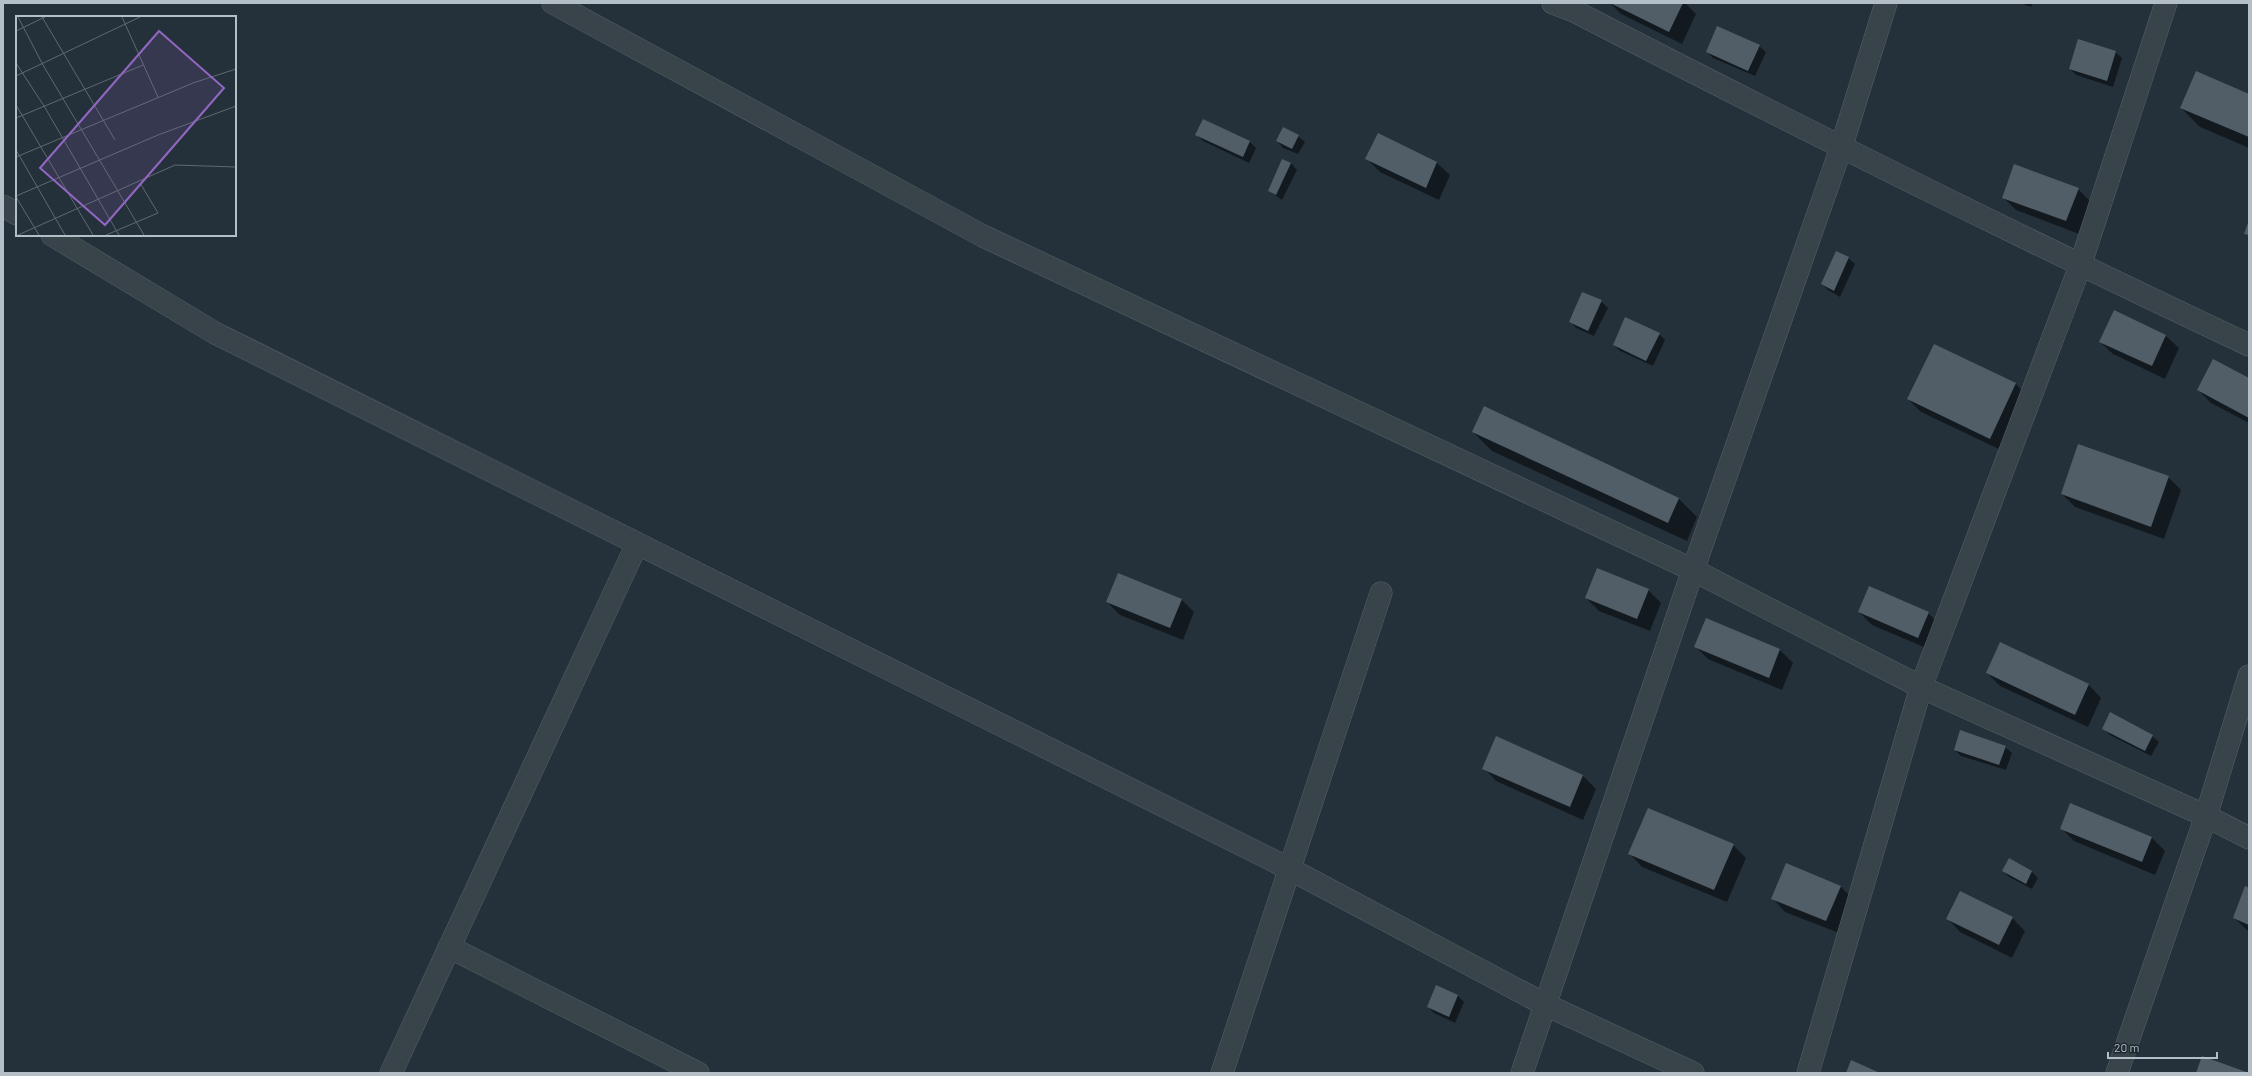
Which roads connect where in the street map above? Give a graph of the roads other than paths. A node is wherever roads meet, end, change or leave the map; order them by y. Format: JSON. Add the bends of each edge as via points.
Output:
{"nodes":[{"id":1,"x":553,"y":3,"type":"edge"},
{"id":2,"x":1553,"y":3,"type":"edge"},
{"id":3,"x":1886,"y":3,"type":"edge"},
{"id":4,"x":2166,"y":3,"type":"edge"},
{"id":5,"x":1575,"y":7,"type":"edge"},
{"id":6,"x":1841,"y":148,"type":"junction"},
{"id":7,"x":3,"y":206,"type":"edge"},
{"id":8,"x":16,"y":213,"type":"edge"},
{"id":9,"x":54,"y":236,"type":"edge"},
{"id":10,"x":2080,"y":266,"type":"junction"},
{"id":11,"x":2249,"y":345,"type":"edge"},
{"id":12,"x":637,"y":544,"type":"junction"},
{"id":13,"x":1693,"y":570,"type":"junction"},
{"id":14,"x":1381,"y":593,"type":"dead end"},
{"id":15,"x":2249,"y":676,"type":"edge"},
{"id":16,"x":1921,"y":687,"type":"junction"},
{"id":17,"x":2206,"y":816,"type":"junction"},
{"id":18,"x":2249,"y":838,"type":"edge"},
{"id":19,"x":1288,"y":868,"type":"junction"},
{"id":20,"x":448,"y":947,"type":"junction"},
{"id":21,"x":1544,"y":1004,"type":"junction"},
{"id":22,"x":391,"y":1073,"type":"edge"},
{"id":23,"x":698,"y":1073,"type":"edge"},
{"id":24,"x":1222,"y":1073,"type":"edge"},
{"id":25,"x":1522,"y":1073,"type":"edge"},
{"id":26,"x":1693,"y":1073,"type":"edge"},
{"id":27,"x":1808,"y":1073,"type":"edge"},
{"id":28,"x":2117,"y":1073,"type":"edge"}],
"edges":[{"from":1,"to":13,"type":"street","via":[[983,236]]},
{"from":2,"to":5,"type":"street"},
{"from":3,"to":6,"type":"street"},
{"from":4,"to":10,"type":"street"},
{"from":5,"to":6,"type":"street"},
{"from":6,"to":10,"type":"street"},
{"from":6,"to":13,"type":"street"},
{"from":7,"to":8,"type":"street"},
{"from":9,"to":12,"type":"street","via":[[215,333]]},
{"from":10,"to":11,"type":"street"},
{"from":10,"to":16,"type":"street"},
{"from":12,"to":19,"type":"street"},
{"from":12,"to":20,"type":"street"},
{"from":13,"to":16,"type":"street"},
{"from":13,"to":21,"type":"street"},
{"from":14,"to":19,"type":"street"},
{"from":15,"to":17,"type":"street"},
{"from":16,"to":17,"type":"street"},
{"from":16,"to":27,"type":"street"},
{"from":17,"to":18,"type":"street"},
{"from":17,"to":28,"type":"street"},
{"from":19,"to":21,"type":"street"},
{"from":19,"to":24,"type":"street"},
{"from":20,"to":22,"type":"street"},
{"from":20,"to":23,"type":"street"},
{"from":21,"to":25,"type":"street"},
{"from":21,"to":26,"type":"street"}]}
